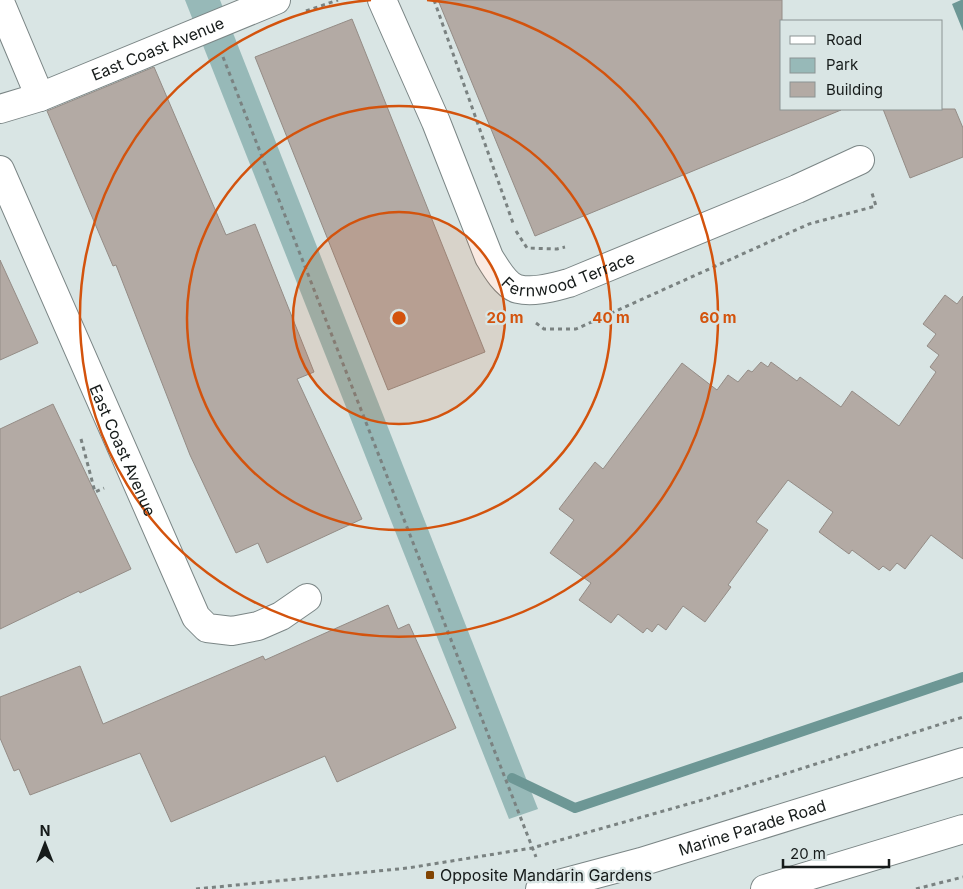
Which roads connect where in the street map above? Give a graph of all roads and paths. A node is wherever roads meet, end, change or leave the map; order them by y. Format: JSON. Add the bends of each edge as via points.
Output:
{"nodes":[{"id":1,"x":276,"y":0,"type":"edge"},
{"id":2,"x":382,"y":0,"type":"edge"},
{"id":3,"x":434,"y":0,"type":"edge"},
{"id":4,"x":0,"y":2,"type":"edge"},
{"id":5,"x":220,"y":49,"type":"dead end"},
{"id":6,"x":40,"y":97,"type":"junction"},
{"id":7,"x":0,"y":109,"type":"edge"},
{"id":8,"x":860,"y":160,"type":"joint"},
{"id":9,"x":0,"y":170,"type":"edge"},
{"id":10,"x":571,"y":246,"type":"dead end"},
{"id":11,"x":530,"y":320,"type":"dead end"},
{"id":12,"x":307,"y":598,"type":"dead end"},
{"id":13,"x":963,"y":717,"type":"edge"},
{"id":14,"x":963,"y":762,"type":"edge"},
{"id":15,"x":963,"y":828,"type":"edge"},
{"id":16,"x":532,"y":848,"type":"junction"},
{"id":17,"x":963,"y":877,"type":"edge"},
{"id":18,"x":544,"y":888,"type":"edge"},
{"id":19,"x":196,"y":889,"type":"edge"},
{"id":20,"x":205,"y":889,"type":"edge"},
{"id":21,"x":765,"y":889,"type":"edge"},
{"id":22,"x":916,"y":889,"type":"edge"}],
"edges":[{"from":1,"to":6,"type":"street","name":"East Coast Avenue"},
{"from":2,"to":8,"type":"street","name":"Fernwood Terrace","via":[[436,122],[489,257],[502,277],[516,289],[541,289],[568,283]]},
{"from":3,"to":10,"type":"path","via":[[516,231],[527,248]]},
{"from":4,"to":6,"type":"street"},
{"from":5,"to":16,"type":"path"},
{"from":6,"to":7,"type":"street","name":"East Coast Avenue"},
{"from":8,"to":11,"type":"path","via":[[876,206],[809,224],[576,329],[544,329]]},
{"from":9,"to":12,"type":"street","name":"East Coast Avenue","via":[[196,617],[207,628],[232,632],[281,616]]},
{"from":13,"to":16,"type":"path","via":[[706,799]]},
{"from":14,"to":18,"type":"street","name":"Marine Parade Road","via":[[641,862]]},
{"from":15,"to":21,"type":"street"},
{"from":16,"to":18,"type":"path"},
{"from":16,"to":20,"type":"path","via":[[408,868]]},
{"from":17,"to":22,"type":"path"},
{"from":19,"to":20,"type":"path"}]}
